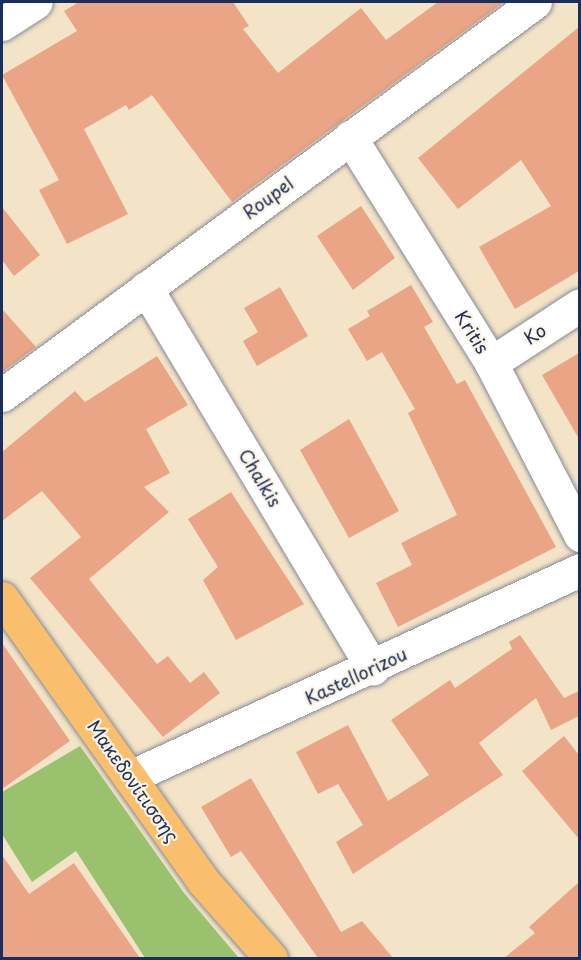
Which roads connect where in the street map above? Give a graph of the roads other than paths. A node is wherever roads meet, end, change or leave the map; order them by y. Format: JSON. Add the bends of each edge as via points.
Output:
{"nodes":[{"id":1,"x":36,"y":2,"type":"edge"},
{"id":2,"x":535,"y":2,"type":"edge"},
{"id":3,"x":2,"y":24,"type":"edge"},
{"id":4,"x":350,"y":137,"type":"junction"},
{"id":5,"x":147,"y":288,"type":"junction"},
{"id":6,"x":579,"y":305,"type":"edge"},
{"id":7,"x":491,"y":363,"type":"junction"},
{"id":8,"x":2,"y":395,"type":"edge"},
{"id":9,"x":579,"y":535,"type":"edge"},
{"id":10,"x":579,"y":570,"type":"edge"},
{"id":11,"x":2,"y":598,"type":"edge"},
{"id":12,"x":373,"y":669,"type":"junction"},
{"id":13,"x":130,"y":777,"type":"junction"},
{"id":14,"x":271,"y":958,"type":"edge"}],
"edges":[{"from":1,"to":3,"type":"street"},
{"from":2,"to":4,"type":"street","name":"Roupel"},
{"from":4,"to":5,"type":"street","name":"Roupel"},
{"from":4,"to":7,"type":"street","name":"Kritis"},
{"from":5,"to":8,"type":"street","name":"Roupel"},
{"from":5,"to":12,"type":"street","name":"Chalkis"},
{"from":6,"to":7,"type":"street","name":"Ko"},
{"from":7,"to":9,"type":"street","name":"Kritis"},
{"from":10,"to":12,"type":"street","name":"Kastellorizou"},
{"from":11,"to":13,"type":"main road","name":"Μακεδονίτισσης"},
{"from":12,"to":13,"type":"street","name":"Kastellorizou"},
{"from":13,"to":14,"type":"main road","name":"Μακεδονίτισσης","via":[[203,881]]}]}
